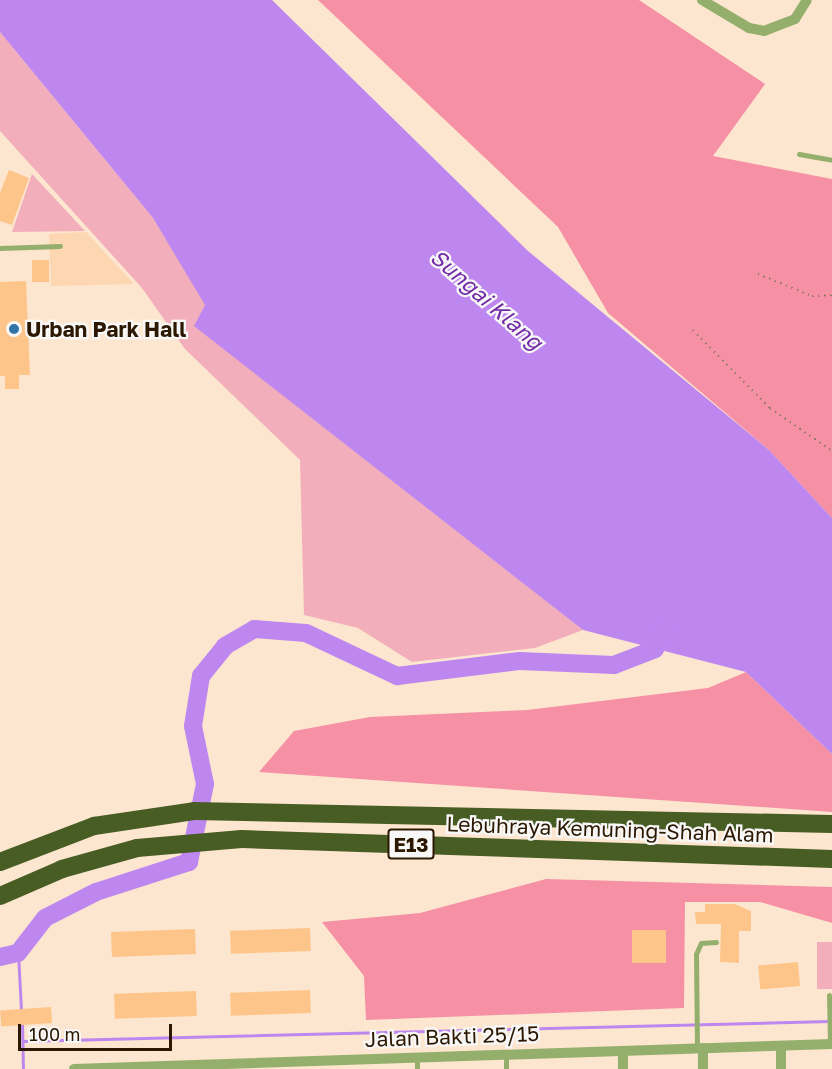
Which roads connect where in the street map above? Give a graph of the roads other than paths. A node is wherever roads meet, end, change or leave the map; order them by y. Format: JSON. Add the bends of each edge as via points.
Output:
{"nodes":[{"id":1,"x":702,"y":0,"type":"edge"},
{"id":2,"x":807,"y":0,"type":"edge"},
{"id":3,"x":799,"y":154,"type":"dead end"},
{"id":4,"x":832,"y":160,"type":"edge"},
{"id":5,"x":60,"y":246,"type":"dead end"},
{"id":6,"x":0,"y":248,"type":"edge"},
{"id":7,"x":832,"y":824,"type":"edge"},
{"id":8,"x":832,"y":859,"type":"edge"},
{"id":9,"x":0,"y":862,"type":"edge"},
{"id":10,"x":0,"y":896,"type":"edge"},
{"id":11,"x":716,"y":942,"type":"dead end"},
{"id":12,"x":829,"y":995,"type":"dead end"},
{"id":13,"x":831,"y":1044,"type":"edge"},
{"id":14,"x":781,"y":1046,"type":"junction"},
{"id":15,"x":700,"y":1048,"type":"junction"},
{"id":16,"x":623,"y":1051,"type":"junction"},
{"id":17,"x":506,"y":1054,"type":"junction"},
{"id":18,"x":417,"y":1057,"type":"junction"},
{"id":19,"x":303,"y":1065,"type":"edge"},
{"id":20,"x":223,"y":1066,"type":"edge"},
{"id":21,"x":144,"y":1067,"type":"edge"},
{"id":22,"x":74,"y":1069,"type":"edge"},
{"id":23,"x":417,"y":1069,"type":"edge"},
{"id":24,"x":506,"y":1069,"type":"edge"},
{"id":25,"x":623,"y":1069,"type":"edge"},
{"id":26,"x":703,"y":1069,"type":"edge"},
{"id":27,"x":781,"y":1069,"type":"edge"}],
"edges":[{"from":1,"to":2,"type":"street","via":[[748,28],[764,31],[795,18]]},
{"from":3,"to":4,"type":"lane"},
{"from":5,"to":6,"type":"lane"},
{"from":7,"to":9,"type":"highway","name":"Lebuhraya Kemuning-Shah Alam","number":"E13","via":[[194,811],[94,826]]},
{"from":8,"to":10,"type":"highway","name":"Lebuhraya Kemuning-Shah Alam","number":"E13","via":[[242,839],[137,848],[62,869]]},
{"from":11,"to":15,"type":"lane","via":[[701,943],[696,954],[696,1035]]},
{"from":12,"to":13,"type":"lane"},
{"from":13,"to":14,"type":"street","name":"Jalan Bakti 25/15"},
{"from":14,"to":15,"type":"street","name":"Jalan Bakti 25/15"},
{"from":14,"to":27,"type":"street"},
{"from":15,"to":16,"type":"street","name":"Jalan Bakti 25/15"},
{"from":15,"to":26,"type":"street"},
{"from":16,"to":17,"type":"street","name":"Jalan Bakti 25/15"},
{"from":16,"to":25,"type":"street"},
{"from":17,"to":18,"type":"street","name":"Jalan Bakti 25/15"},
{"from":17,"to":24,"type":"lane"},
{"from":18,"to":19,"type":"street","name":"Jalan Bakti 25/15"},
{"from":18,"to":23,"type":"lane"},
{"from":19,"to":20,"type":"street","name":"Jalan Bakti 25/15"},
{"from":20,"to":21,"type":"street","name":"Jalan Bakti 25/15"},
{"from":21,"to":22,"type":"street","name":"Jalan Bakti 25/15"}]}
